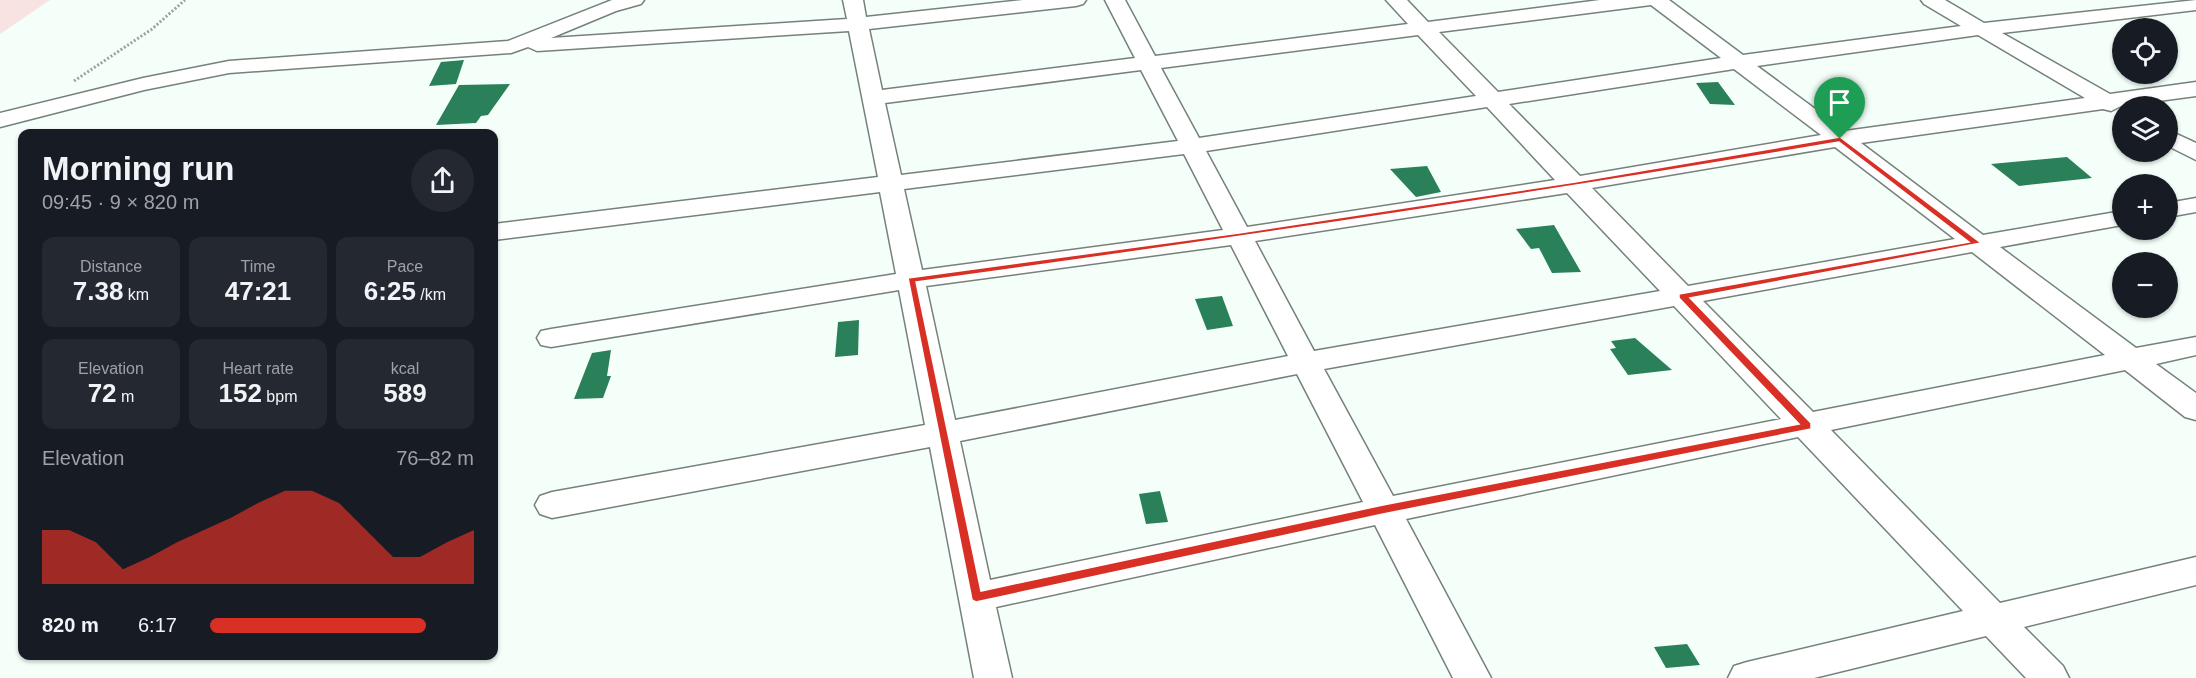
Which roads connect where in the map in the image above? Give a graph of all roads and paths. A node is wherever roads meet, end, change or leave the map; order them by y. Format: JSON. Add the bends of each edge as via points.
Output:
{"nodes":[{"id":1,"x":185,"y":0,"type":"edge"},
{"id":2,"x":634,"y":0,"type":"edge"},
{"id":3,"x":1076,"y":0,"type":"edge"},
{"id":4,"x":1115,"y":0,"type":"edge"},
{"id":5,"x":1396,"y":0,"type":"edge"},
{"id":6,"x":1646,"y":0,"type":"edge"},
{"id":7,"x":1657,"y":0,"type":"edge"},
{"id":8,"x":1932,"y":0,"type":"edge"},
{"id":9,"x":2193,"y":3,"type":"edge"},
{"id":10,"x":856,"y":12,"type":"edge"},
{"id":11,"x":1423,"y":29,"type":"junction"},
{"id":12,"x":1981,"y":29,"type":"junction"},
{"id":13,"x":511,"y":47,"type":"junction"},
{"id":14,"x":1148,"y":62,"type":"junction"},
{"id":15,"x":1738,"y":62,"type":"junction"},
{"id":16,"x":72,"y":82,"type":"dead end"},
{"id":17,"x":2196,"y":89,"type":"edge"},
{"id":18,"x":2162,"y":96,"type":"edge"},
{"id":19,"x":873,"y":98,"type":"junction"},
{"id":20,"x":1492,"y":101,"type":"junction"},
{"id":21,"x":2112,"y":105,"type":"edge"},
{"id":22,"x":2112,"y":106,"type":"edge"},
{"id":23,"x":0,"y":120,"type":"edge"},
{"id":24,"x":1840,"y":139,"type":"junction"},
{"id":25,"x":2178,"y":142,"type":"edge"},
{"id":26,"x":1192,"y":146,"type":"junction"},
{"id":27,"x":2196,"y":153,"type":"edge"},
{"id":28,"x":891,"y":184,"type":"junction"},
{"id":29,"x":1575,"y":184,"type":"junction"},
{"id":30,"x":2196,"y":205,"type":"edge"},
{"id":31,"x":2178,"y":208,"type":"edge"},
{"id":32,"x":2112,"y":220,"type":"edge"},
{"id":33,"x":498,"y":232,"type":"edge"},
{"id":34,"x":1239,"y":236,"type":"junction"},
{"id":35,"x":1977,"y":243,"type":"junction"},
{"id":36,"x":911,"y":280,"type":"junction"},
{"id":37,"x":1683,"y":296,"type":"junction"},
{"id":38,"x":551,"y":338,"type":"dead end"},
{"id":39,"x":2196,"y":346,"type":"edge"},
{"id":40,"x":2130,"y":359,"type":"junction"},
{"id":41,"x":1306,"y":362,"type":"junction"},
{"id":42,"x":2196,"y":409,"type":"edge"},
{"id":43,"x":1808,"y":426,"type":"junction"},
{"id":44,"x":943,"y":433,"type":"junction"},
{"id":45,"x":552,"y":505,"type":"dead end"},
{"id":46,"x":1383,"y":509,"type":"junction"},
{"id":47,"x":2196,"y":572,"type":"edge"},
{"id":48,"x":976,"y":597,"type":"junction"},
{"id":49,"x":1994,"y":619,"type":"junction"},
{"id":50,"x":993,"y":678,"type":"edge"},
{"id":51,"x":1472,"y":678,"type":"edge"},
{"id":52,"x":1747,"y":678,"type":"edge"},
{"id":53,"x":2050,"y":678,"type":"edge"}],
"edges":[{"from":1,"to":16,"type":"path","via":[[152,29]]},
{"from":2,"to":13,"type":"street"},
{"from":3,"to":10,"type":"street"},
{"from":4,"to":14,"type":"street"},
{"from":5,"to":11,"type":"street"},
{"from":6,"to":11,"type":"street"},
{"from":7,"to":15,"type":"street"},
{"from":8,"to":12,"type":"street"},
{"from":9,"to":12,"type":"street"},
{"from":10,"to":13,"type":"street"},
{"from":10,"to":19,"type":"street"},
{"from":11,"to":14,"type":"street"},
{"from":11,"to":20,"type":"street"},
{"from":12,"to":15,"type":"street"},
{"from":12,"to":21,"type":"street"},
{"from":13,"to":23,"type":"street","via":[[229,67]]},
{"from":14,"to":19,"type":"street"},
{"from":14,"to":26,"type":"street"},
{"from":15,"to":20,"type":"street"},
{"from":15,"to":24,"type":"street"},
{"from":17,"to":18,"type":"street"},
{"from":19,"to":28,"type":"street"},
{"from":20,"to":26,"type":"street"},
{"from":20,"to":29,"type":"street"},
{"from":22,"to":24,"type":"street"},
{"from":24,"to":29,"type":"street"},
{"from":24,"to":35,"type":"street"},
{"from":25,"to":27,"type":"street"},
{"from":26,"to":28,"type":"street"},
{"from":26,"to":34,"type":"street"},
{"from":28,"to":33,"type":"street"},
{"from":28,"to":36,"type":"street"},
{"from":29,"to":34,"type":"street"},
{"from":29,"to":37,"type":"street"},
{"from":30,"to":31,"type":"street"},
{"from":32,"to":35,"type":"street"},
{"from":34,"to":36,"type":"street"},
{"from":34,"to":41,"type":"street"},
{"from":35,"to":37,"type":"street"},
{"from":35,"to":40,"type":"street"},
{"from":36,"to":38,"type":"street"},
{"from":36,"to":44,"type":"street"},
{"from":37,"to":41,"type":"street"},
{"from":37,"to":43,"type":"street"},
{"from":39,"to":40,"type":"street"},
{"from":40,"to":42,"type":"street"},
{"from":40,"to":43,"type":"street"},
{"from":41,"to":44,"type":"street"},
{"from":41,"to":46,"type":"street"},
{"from":43,"to":46,"type":"street"},
{"from":43,"to":49,"type":"street"},
{"from":44,"to":45,"type":"street"},
{"from":44,"to":48,"type":"street"},
{"from":46,"to":48,"type":"street"},
{"from":46,"to":51,"type":"street"},
{"from":47,"to":49,"type":"street"},
{"from":48,"to":50,"type":"street"},
{"from":49,"to":52,"type":"street"},
{"from":49,"to":53,"type":"street"}]}
